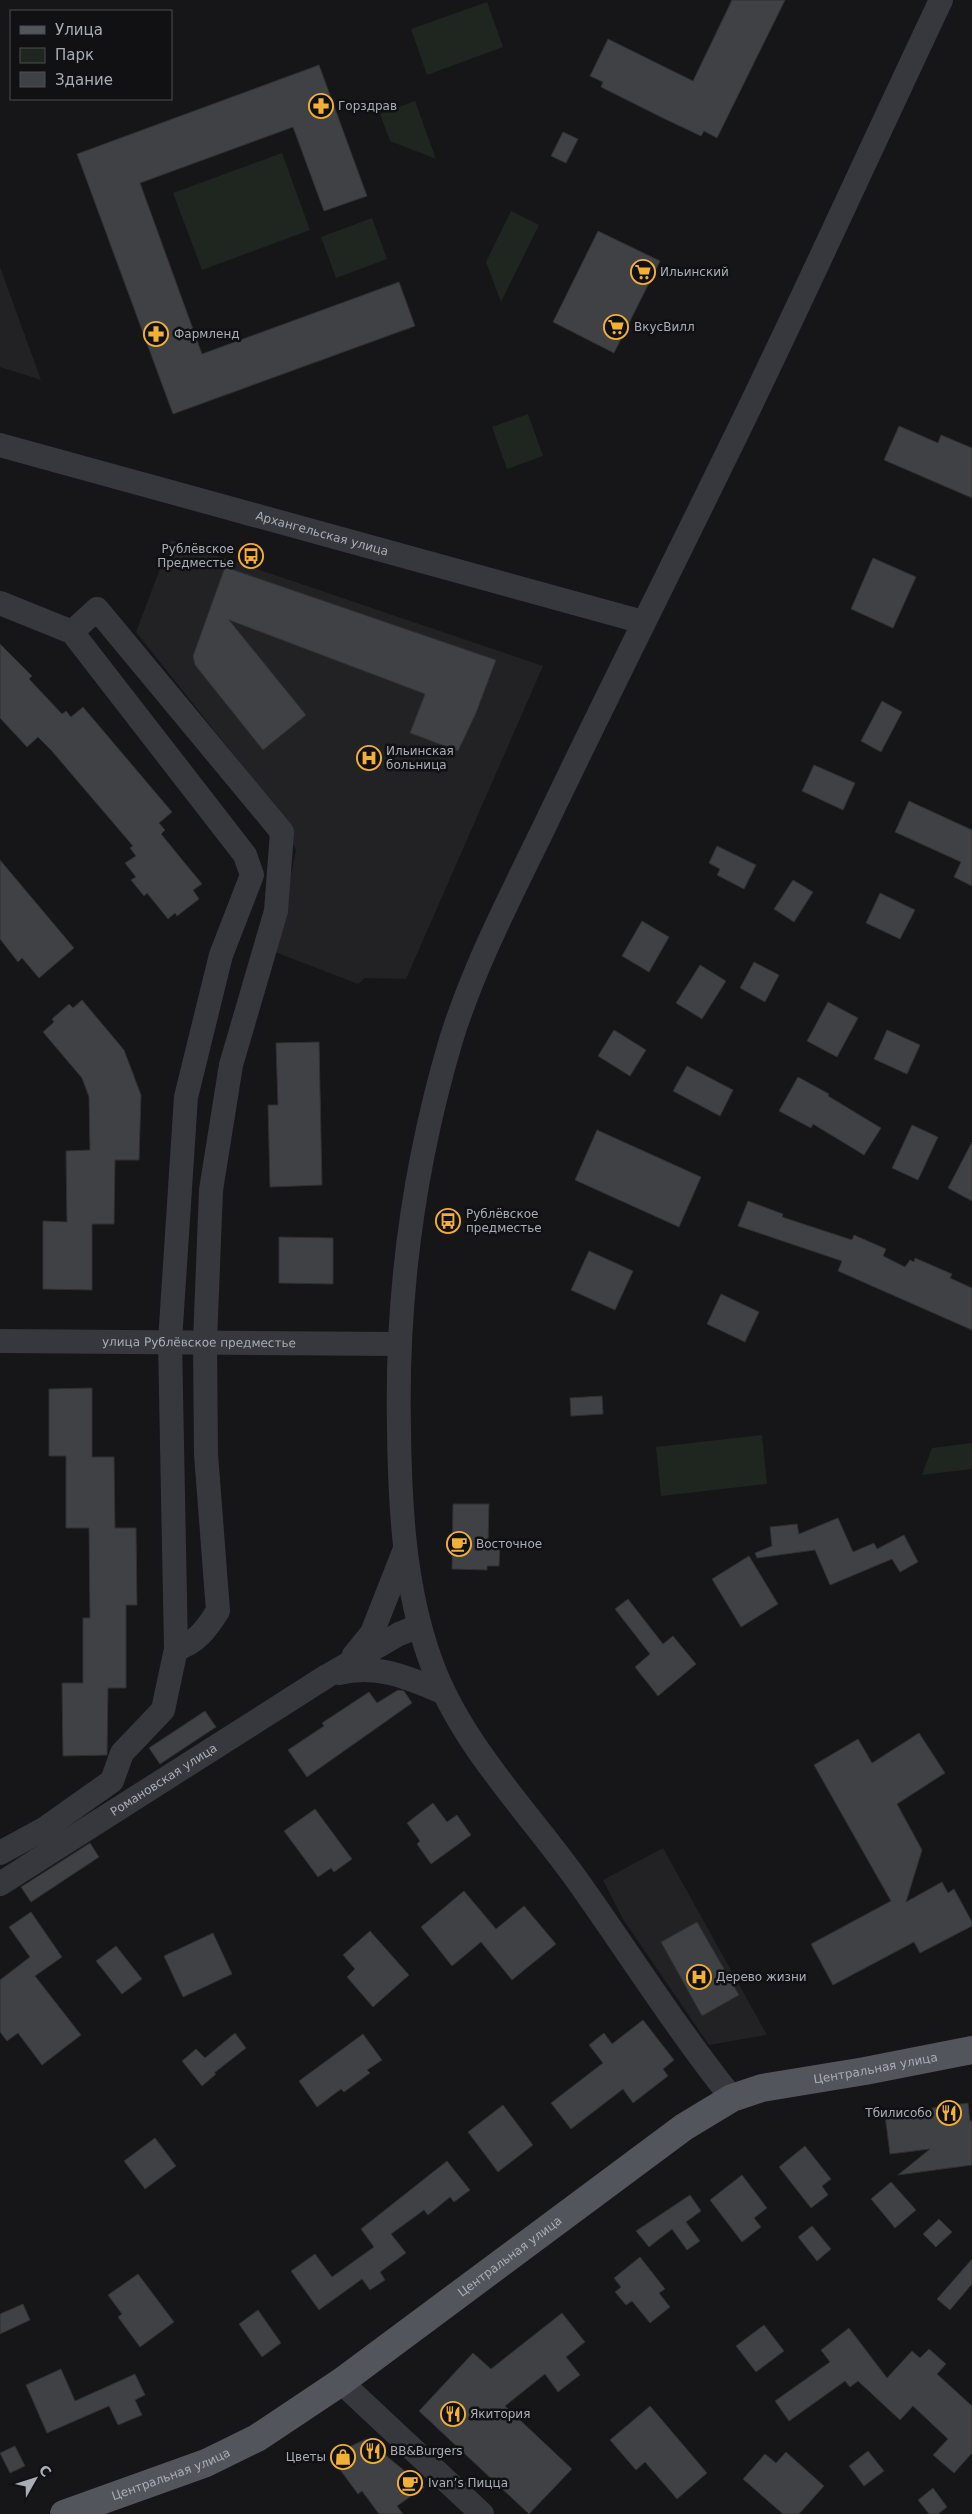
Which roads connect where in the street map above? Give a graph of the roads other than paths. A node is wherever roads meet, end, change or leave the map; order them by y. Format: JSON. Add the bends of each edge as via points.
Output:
{"nodes":[{"id":1,"x":941,"y":0,"type":"edge"},
{"id":2,"x":0,"y":445,"type":"edge"},
{"id":3,"x":0,"y":603,"type":"edge"},
{"id":4,"x":644,"y":622,"type":"junction"},
{"id":5,"x":72,"y":632,"type":"junction"},
{"id":6,"x":281,"y":872,"type":"junction"},
{"id":7,"x":252,"y":875,"type":"junction"},
{"id":8,"x":0,"y":1341,"type":"edge"},
{"id":9,"x":170,"y":1341,"type":"junction"},
{"id":10,"x":204,"y":1342,"type":"junction"},
{"id":11,"x":399,"y":1344,"type":"junction"},
{"id":12,"x":405,"y":1546,"type":"junction"},
{"id":13,"x":419,"y":1626,"type":"junction"},
{"id":14,"x":176,"y":1649,"type":"junction"},
{"id":15,"x":327,"y":1676,"type":"junction"},
{"id":16,"x":442,"y":1692,"type":"junction"},
{"id":17,"x":0,"y":1853,"type":"edge"},
{"id":18,"x":0,"y":1884,"type":"edge"},
{"id":19,"x":972,"y":2050,"type":"edge"},
{"id":20,"x":732,"y":2098,"type":"junction"},
{"id":21,"x":341,"y":2382,"type":"junction"},
{"id":22,"x":64,"y":2514,"type":"edge"},
{"id":23,"x":482,"y":2514,"type":"edge"}],
"edges":[{"from":1,"to":4,"type":"street","via":[[726,458]]},
{"from":2,"to":4,"type":"street","name":"Архангельская улица"},
{"from":3,"to":5,"type":"street"},
{"from":4,"to":11,"type":"street","via":[[502,914],[453,1034],[426,1133],[411,1214]]},
{"from":5,"to":6,"type":"street","via":[[97,609],[282,832]]},
{"from":5,"to":7,"type":"street","via":[[245,855]]},
{"from":6,"to":7,"type":"street"},
{"from":6,"to":10,"type":"street","via":[[276,911],[231,1065],[211,1190]]},
{"from":7,"to":9,"type":"street","via":[[221,954],[186,1097]]},
{"from":8,"to":9,"type":"street","name":"улица Рублёвское предместье"},
{"from":9,"to":10,"type":"street","name":"улица Рублёвское предместье"},
{"from":9,"to":14,"type":"street"},
{"from":10,"to":11,"type":"street","name":"улица Рублёвское предместье"},
{"from":10,"to":14,"type":"street","via":[[206,1454],[218,1611],[204,1632],[187,1646]]},
{"from":11,"to":12,"type":"street","via":[[400,1480]]},
{"from":12,"to":13,"type":"street"},
{"from":12,"to":15,"type":"street","name":"Романовская улица","via":[[372,1633],[352,1657]]},
{"from":13,"to":15,"type":"street","name":"Романовская улица","via":[[399,1634]]},
{"from":13,"to":16,"type":"street"},
{"from":14,"to":17,"type":"street","via":[[163,1710],[122,1753],[112,1781],[44,1829]]},
{"from":15,"to":16,"type":"street","name":"Романовская улица","via":[[375,1669],[398,1674]]},
{"from":15,"to":18,"type":"street","name":"Романовская улица"},
{"from":16,"to":20,"type":"street","via":[[481,1753],[576,1879],[701,2059]]},
{"from":19,"to":20,"type":"main road","name":"Центральная улица","via":[[762,2088]]},
{"from":20,"to":21,"type":"main road","name":"Центральная улица","via":[[684,2127]]},
{"from":21,"to":22,"type":"main road","name":"Центральная улица","via":[[257,2438],[206,2463]]},
{"from":21,"to":23,"type":"street"}]}
